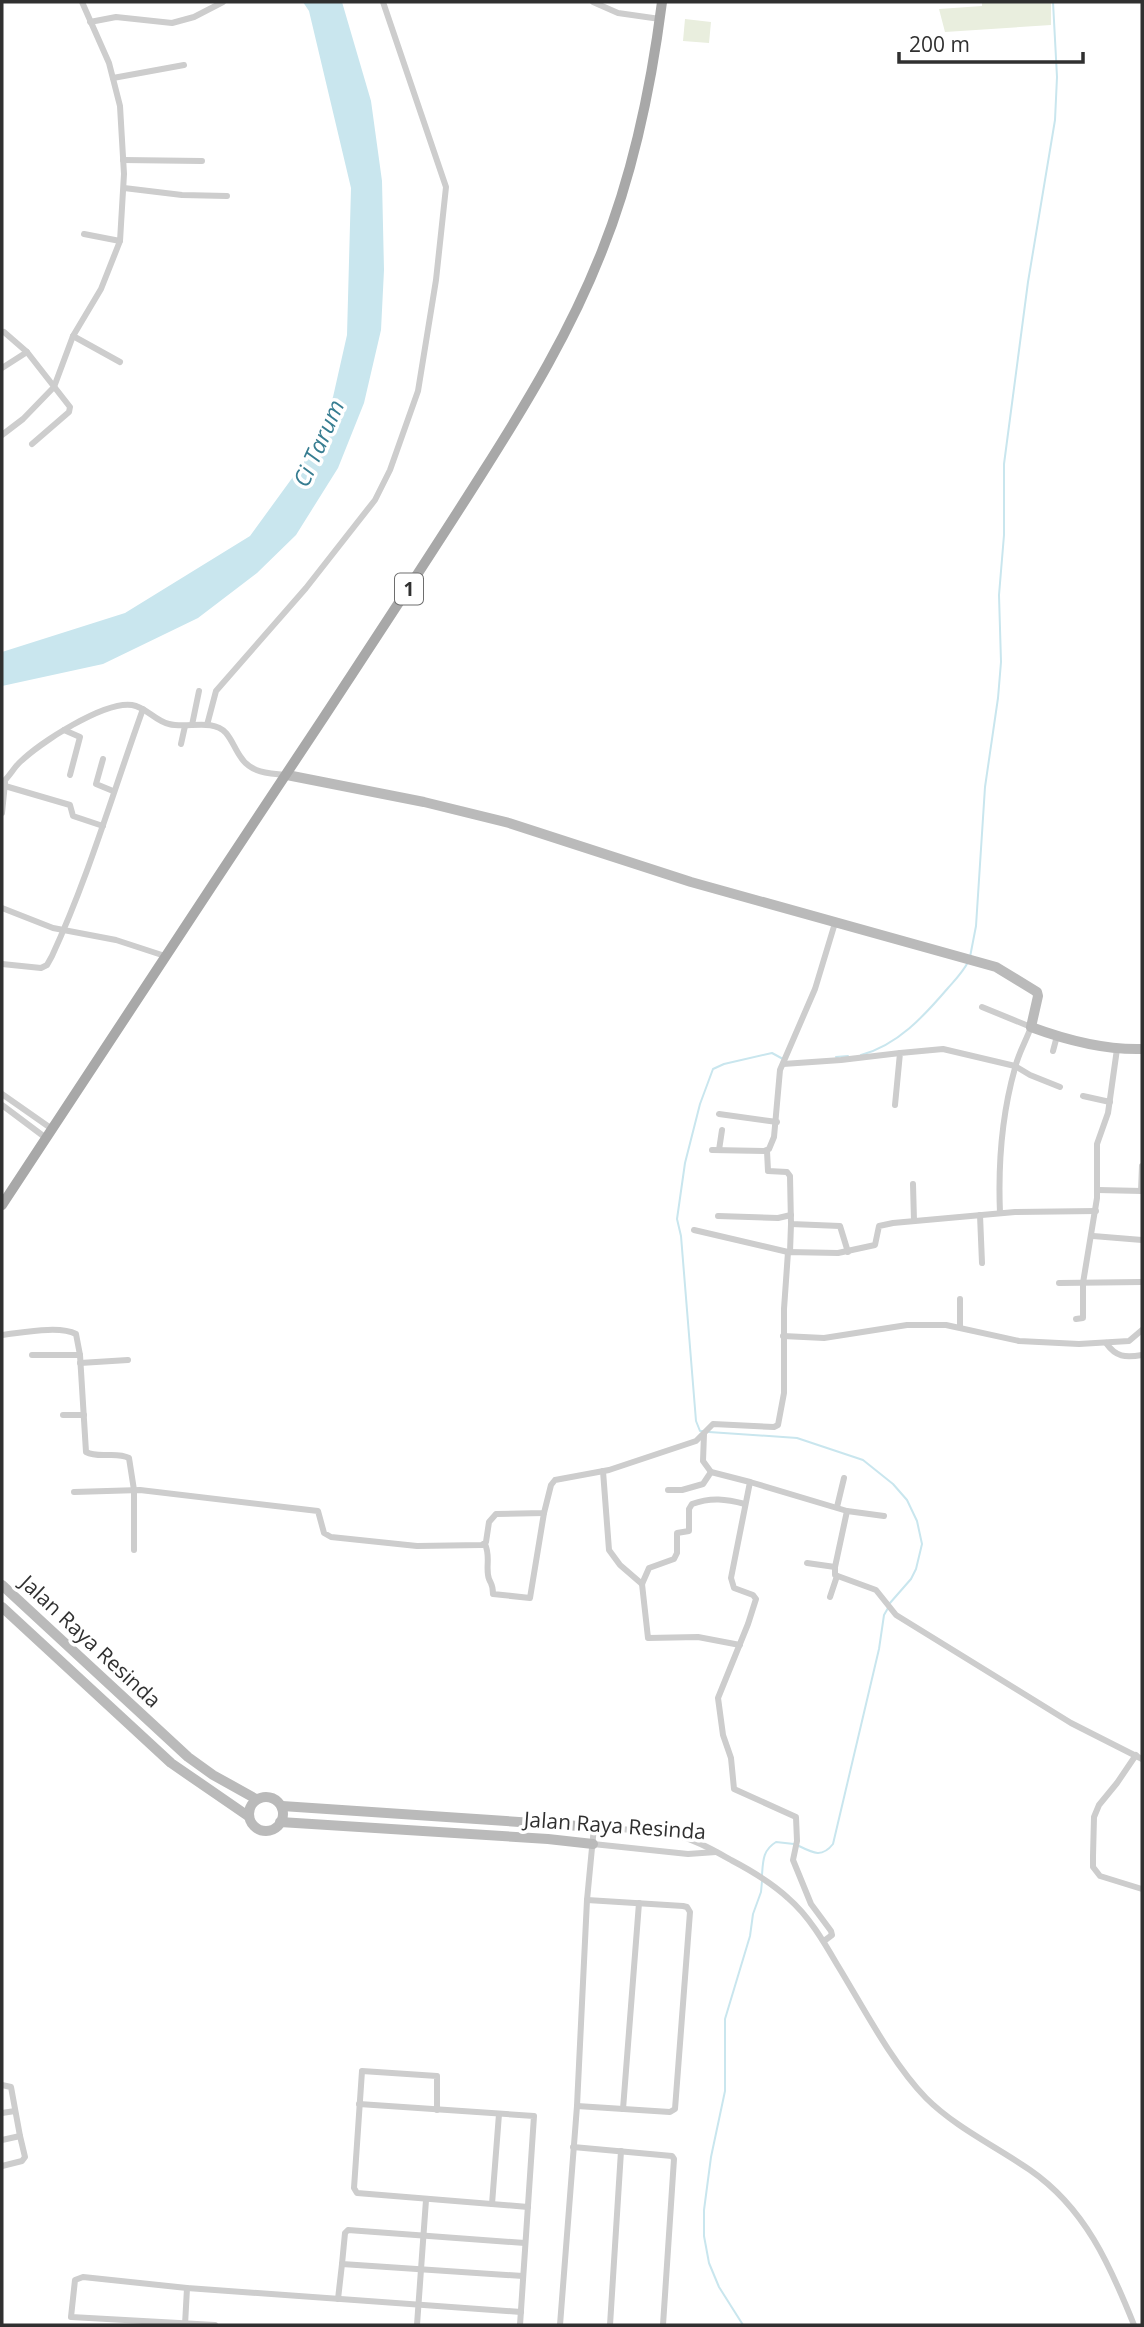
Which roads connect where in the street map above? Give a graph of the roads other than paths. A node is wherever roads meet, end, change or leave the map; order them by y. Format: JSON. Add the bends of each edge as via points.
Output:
{"nodes":[{"id":1,"x":82,"y":2,"type":"edge"},
{"id":2,"x":223,"y":2,"type":"edge"},
{"id":3,"x":383,"y":2,"type":"edge"},
{"id":4,"x":593,"y":2,"type":"edge"},
{"id":5,"x":662,"y":2,"type":"edge"},
{"id":6,"x":660,"y":19,"type":"junction"},
{"id":7,"x":90,"y":22,"type":"junction"},
{"id":8,"x":184,"y":65,"type":"dead end"},
{"id":9,"x":113,"y":78,"type":"junction"},
{"id":10,"x":123,"y":160,"type":"junction"},
{"id":11,"x":202,"y":161,"type":"dead end"},
{"id":12,"x":124,"y":188,"type":"junction"},
{"id":13,"x":228,"y":196,"type":"dead end"},
{"id":14,"x":84,"y":234,"type":"dead end"},
{"id":15,"x":120,"y":241,"type":"junction"},
{"id":16,"x":4,"y":332,"type":"dead end"},
{"id":17,"x":73,"y":336,"type":"junction"},
{"id":18,"x":27,"y":352,"type":"junction"},
{"id":19,"x":120,"y":362,"type":"dead end"},
{"id":20,"x":2,"y":368,"type":"edge"},
{"id":21,"x":54,"y":387,"type":"junction"},
{"id":22,"x":2,"y":435,"type":"edge"},
{"id":23,"x":32,"y":444,"type":"dead end"},
{"id":24,"x":199,"y":691,"type":"dead end"},
{"id":25,"x":143,"y":709,"type":"junction"},
{"id":26,"x":189,"y":725,"type":"junction"},
{"id":27,"x":207,"y":725,"type":"junction"},
{"id":28,"x":64,"y":730,"type":"junction"},
{"id":29,"x":181,"y":744,"type":"dead end"},
{"id":30,"x":103,"y":758,"type":"dead end"},
{"id":31,"x":70,"y":775,"type":"dead end"},
{"id":32,"x":287,"y":775,"type":"junction"},
{"id":33,"x":4,"y":783,"type":"edge"},
{"id":34,"x":113,"y":791,"type":"junction"},
{"id":35,"x":2,"y":813,"type":"edge"},
{"id":36,"x":103,"y":826,"type":"junction"},
{"id":37,"x":2,"y":908,"type":"edge"},
{"id":38,"x":835,"y":923,"type":"junction"},
{"id":39,"x":65,"y":929,"type":"junction"},
{"id":40,"x":151,"y":949,"type":"junction"},
{"id":41,"x":165,"y":956,"type":"junction"},
{"id":42,"x":2,"y":964,"type":"edge"},
{"id":43,"x":152,"y":977,"type":"junction"},
{"id":44,"x":982,"y":1007,"type":"dead end"},
{"id":45,"x":1031,"y":1027,"type":"junction"},
{"id":46,"x":1057,"y":1036,"type":"junction"},
{"id":47,"x":1116,"y":1049,"type":"junction"},
{"id":48,"x":1142,"y":1049,"type":"edge"},
{"id":49,"x":1053,"y":1051,"type":"dead end"},
{"id":50,"x":900,"y":1053,"type":"junction"},
{"id":51,"x":784,"y":1060,"type":"junction"},
{"id":52,"x":1015,"y":1066,"type":"junction"},
{"id":53,"x":1060,"y":1087,"type":"dead end"},
{"id":54,"x":2,"y":1094,"type":"edge"},
{"id":55,"x":1083,"y":1096,"type":"dead end"},
{"id":56,"x":1110,"y":1102,"type":"junction"},
{"id":57,"x":2,"y":1105,"type":"edge"},
{"id":58,"x":894,"y":1105,"type":"dead end"},
{"id":59,"x":719,"y":1114,"type":"dead end"},
{"id":60,"x":777,"y":1122,"type":"junction"},
{"id":61,"x":722,"y":1130,"type":"dead end"},
{"id":62,"x":49,"y":1134,"type":"junction"},
{"id":63,"x":767,"y":1151,"type":"junction"},
{"id":64,"x":1142,"y":1166,"type":"edge"},
{"id":65,"x":913,"y":1184,"type":"dead end"},
{"id":66,"x":1098,"y":1190,"type":"junction"},
{"id":67,"x":1142,"y":1191,"type":"edge"},
{"id":68,"x":2,"y":1205,"type":"edge"},
{"id":69,"x":1096,"y":1211,"type":"junction"},
{"id":70,"x":1000,"y":1213,"type":"junction"},
{"id":71,"x":791,"y":1215,"type":"junction"},
{"id":72,"x":979,"y":1215,"type":"junction"},
{"id":73,"x":718,"y":1216,"type":"dead end"},
{"id":74,"x":914,"y":1221,"type":"junction"},
{"id":75,"x":791,"y":1224,"type":"junction"},
{"id":76,"x":694,"y":1230,"type":"dead end"},
{"id":77,"x":1093,"y":1236,"type":"junction"},
{"id":78,"x":1142,"y":1240,"type":"edge"},
{"id":79,"x":789,"y":1252,"type":"junction"},
{"id":80,"x":848,"y":1252,"type":"junction"},
{"id":81,"x":982,"y":1264,"type":"dead end"},
{"id":82,"x":1142,"y":1282,"type":"edge"},
{"id":83,"x":1059,"y":1283,"type":"dead end"},
{"id":84,"x":1083,"y":1283,"type":"junction"},
{"id":85,"x":960,"y":1299,"type":"dead end"},
{"id":86,"x":1076,"y":1319,"type":"dead end"},
{"id":87,"x":960,"y":1327,"type":"junction"},
{"id":88,"x":1142,"y":1330,"type":"edge"},
{"id":89,"x":2,"y":1335,"type":"edge"},
{"id":90,"x":783,"y":1336,"type":"junction"},
{"id":91,"x":1106,"y":1343,"type":"junction"},
{"id":92,"x":32,"y":1355,"type":"dead end"},
{"id":93,"x":1142,"y":1355,"type":"edge"},
{"id":94,"x":80,"y":1359,"type":"junction"},
{"id":95,"x":128,"y":1360,"type":"dead end"},
{"id":96,"x":63,"y":1415,"type":"dead end"},
{"id":97,"x":84,"y":1415,"type":"junction"},
{"id":98,"x":706,"y":1431,"type":"junction"},
{"id":99,"x":603,"y":1471,"type":"junction"},
{"id":100,"x":710,"y":1472,"type":"junction"},
{"id":101,"x":844,"y":1478,"type":"dead end"},
{"id":102,"x":750,"y":1482,"type":"junction"},
{"id":103,"x":134,"y":1490,"type":"junction"},
{"id":104,"x":668,"y":1490,"type":"dead end"},
{"id":105,"x":74,"y":1492,"type":"dead end"},
{"id":106,"x":745,"y":1504,"type":"junction"},
{"id":107,"x":837,"y":1507,"type":"junction"},
{"id":108,"x":847,"y":1511,"type":"junction"},
{"id":109,"x":544,"y":1513,"type":"junction"},
{"id":110,"x":884,"y":1516,"type":"dead end"},
{"id":111,"x":485,"y":1544,"type":"junction"},
{"id":112,"x":134,"y":1550,"type":"dead end"},
{"id":113,"x":807,"y":1563,"type":"dead end"},
{"id":114,"x":835,"y":1567,"type":"junction"},
{"id":115,"x":837,"y":1576,"type":"junction"},
{"id":116,"x":642,"y":1584,"type":"junction"},
{"id":117,"x":2,"y":1585,"type":"edge"},
{"id":118,"x":830,"y":1597,"type":"dead end"},
{"id":119,"x":2,"y":1607,"type":"edge"},
{"id":120,"x":740,"y":1645,"type":"junction"},
{"id":121,"x":124,"y":1698,"type":"junction"},
{"id":122,"x":113,"y":1710,"type":"junction"},
{"id":123,"x":1139,"y":1757,"type":"edge"},
{"id":124,"x":256,"y":1799,"type":"junction"},
{"id":125,"x":282,"y":1806,"type":"junction"},
{"id":126,"x":248,"y":1816,"type":"junction"},
{"id":127,"x":280,"y":1822,"type":"junction"},
{"id":128,"x":594,"y":1827,"type":"junction"},
{"id":129,"x":593,"y":1844,"type":"junction"},
{"id":130,"x":718,"y":1852,"type":"junction"},
{"id":131,"x":1142,"y":1889,"type":"edge"},
{"id":132,"x":587,"y":1900,"type":"junction"},
{"id":133,"x":639,"y":1903,"type":"junction"},
{"id":134,"x":824,"y":1941,"type":"junction"},
{"id":135,"x":2,"y":2085,"type":"edge"},
{"id":136,"x":359,"y":2104,"type":"junction"},
{"id":137,"x":577,"y":2106,"type":"junction"},
{"id":138,"x":623,"y":2109,"type":"junction"},
{"id":139,"x":437,"y":2110,"type":"junction"},
{"id":140,"x":15,"y":2111,"type":"junction"},
{"id":141,"x":2,"y":2113,"type":"edge"},
{"id":142,"x":499,"y":2114,"type":"junction"},
{"id":143,"x":20,"y":2136,"type":"junction"},
{"id":144,"x":2,"y":2140,"type":"edge"},
{"id":145,"x":573,"y":2147,"type":"junction"},
{"id":146,"x":621,"y":2151,"type":"junction"},
{"id":147,"x":2,"y":2166,"type":"edge"},
{"id":148,"x":426,"y":2200,"type":"junction"},
{"id":149,"x":492,"y":2204,"type":"junction"},
{"id":150,"x":528,"y":2207,"type":"junction"},
{"id":151,"x":424,"y":2235,"type":"junction"},
{"id":152,"x":525,"y":2243,"type":"junction"},
{"id":153,"x":342,"y":2264,"type":"junction"},
{"id":154,"x":421,"y":2270,"type":"junction"},
{"id":155,"x":523,"y":2276,"type":"junction"},
{"id":156,"x":187,"y":2288,"type":"junction"},
{"id":157,"x":338,"y":2299,"type":"junction"},
{"id":158,"x":419,"y":2305,"type":"junction"},
{"id":159,"x":521,"y":2312,"type":"junction"},
{"id":160,"x":71,"y":2317,"type":"junction"},
{"id":161,"x":185,"y":2324,"type":"edge"},
{"id":162,"x":69,"y":2325,"type":"edge"},
{"id":163,"x":215,"y":2325,"type":"edge"},
{"id":164,"x":417,"y":2325,"type":"edge"},
{"id":165,"x":520,"y":2325,"type":"edge"},
{"id":166,"x":560,"y":2325,"type":"edge"},
{"id":167,"x":610,"y":2325,"type":"edge"},
{"id":168,"x":663,"y":2325,"type":"edge"},
{"id":169,"x":1134,"y":2325,"type":"edge"}],
"edges":[{"from":1,"to":7,"type":"street"},
{"from":2,"to":7,"type":"street","via":[[172,23],[116,17]]},
{"from":3,"to":27,"type":"street","via":[[446,187],[418,391],[375,500],[216,691]]},
{"from":4,"to":6,"type":"street","via":[[618,13]]},
{"from":5,"to":6,"type":"main road","number":"1"},
{"from":6,"to":32,"type":"main road","number":"1","via":[[654,68],[624,191],[565,335],[442,538]]},
{"from":7,"to":9,"type":"street"},
{"from":8,"to":9,"type":"street"},
{"from":9,"to":10,"type":"street","via":[[120,106]]},
{"from":10,"to":11,"type":"street"},
{"from":10,"to":12,"type":"street"},
{"from":12,"to":13,"type":"street"},
{"from":12,"to":15,"type":"street"},
{"from":14,"to":15,"type":"street"},
{"from":15,"to":17,"type":"street","via":[[101,289]]},
{"from":16,"to":18,"type":"street"},
{"from":17,"to":19,"type":"street"},
{"from":17,"to":21,"type":"street"},
{"from":18,"to":20,"type":"street"},
{"from":18,"to":21,"type":"street"},
{"from":21,"to":22,"type":"street"},
{"from":21,"to":23,"type":"street","via":[[71,409]]},
{"from":24,"to":26,"type":"street"},
{"from":25,"to":26,"type":"street","via":[[162,722]]},
{"from":25,"to":28,"type":"street","via":[[117,706]]},
{"from":25,"to":34,"type":"street"},
{"from":26,"to":27,"type":"street"},
{"from":26,"to":29,"type":"street"},
{"from":27,"to":32,"type":"street","via":[[226,733],[252,768]]},
{"from":28,"to":31,"type":"street","via":[[80,737]]},
{"from":28,"to":33,"type":"street","via":[[22,761]]},
{"from":30,"to":34,"type":"street","via":[[96,785]]},
{"from":32,"to":38,"type":"street","via":[[488,817]]},
{"from":32,"to":41,"type":"main road","number":"1"},
{"from":33,"to":35,"type":"street"},
{"from":33,"to":36,"type":"street","via":[[69,805],[73,816]]},
{"from":34,"to":36,"type":"street"},
{"from":36,"to":39,"type":"street"},
{"from":37,"to":39,"type":"street"},
{"from":38,"to":45,"type":"street","via":[[1009,973],[1037,992]]},
{"from":38,"to":51,"type":"street","via":[[815,989]]},
{"from":39,"to":40,"type":"street"},
{"from":39,"to":42,"type":"street","via":[[45,967]]},
{"from":40,"to":41,"type":"street"},
{"from":40,"to":43,"type":"street","via":[[156,956]]},
{"from":41,"to":43,"type":"main road","number":"1"},
{"from":43,"to":62,"type":"main road","number":"1"},
{"from":44,"to":45,"type":"street"},
{"from":45,"to":46,"type":"street"},
{"from":45,"to":52,"type":"street"},
{"from":46,"to":47,"type":"street"},
{"from":46,"to":49,"type":"street"},
{"from":47,"to":48,"type":"street"},
{"from":47,"to":56,"type":"street"},
{"from":50,"to":51,"type":"street"},
{"from":50,"to":52,"type":"street","via":[[943,1049]]},
{"from":50,"to":58,"type":"street"},
{"from":51,"to":60,"type":"street"},
{"from":52,"to":53,"type":"street"},
{"from":52,"to":70,"type":"street","via":[[1003,1138]]},
{"from":54,"to":62,"type":"street"},
{"from":55,"to":56,"type":"street"},
{"from":56,"to":66,"type":"street","via":[[1097,1144]]},
{"from":57,"to":62,"type":"street"},
{"from":59,"to":60,"type":"street"},
{"from":60,"to":63,"type":"street"},
{"from":61,"to":63,"type":"street","via":[[715,1150]]},
{"from":62,"to":68,"type":"main road","number":"1"},
{"from":63,"to":71,"type":"street","via":[[768,1171],[790,1176]]},
{"from":64,"to":67,"type":"street"},
{"from":65,"to":74,"type":"street"},
{"from":66,"to":67,"type":"street"},
{"from":66,"to":69,"type":"street"},
{"from":69,"to":70,"type":"street"},
{"from":69,"to":77,"type":"street"},
{"from":70,"to":72,"type":"street"},
{"from":71,"to":73,"type":"street"},
{"from":71,"to":75,"type":"street"},
{"from":72,"to":74,"type":"street"},
{"from":72,"to":81,"type":"street"},
{"from":74,"to":80,"type":"street","via":[[879,1226],[876,1245]]},
{"from":75,"to":79,"type":"street"},
{"from":75,"to":80,"type":"street","via":[[840,1226]]},
{"from":76,"to":79,"type":"street"},
{"from":77,"to":78,"type":"street"},
{"from":77,"to":84,"type":"street"},
{"from":79,"to":80,"type":"street"},
{"from":79,"to":90,"type":"street"},
{"from":82,"to":84,"type":"street"},
{"from":83,"to":84,"type":"street"},
{"from":84,"to":86,"type":"street","via":[[1083,1318]]},
{"from":85,"to":87,"type":"street"},
{"from":87,"to":90,"type":"street","via":[[907,1325],[824,1338]]},
{"from":87,"to":91,"type":"street","via":[[1032,1342]]},
{"from":88,"to":91,"type":"street","via":[[1129,1341]]},
{"from":89,"to":94,"type":"street","via":[[71,1331],[79,1341]]},
{"from":90,"to":98,"type":"street","via":[[784,1393],[778,1425],[716,1423]]},
{"from":91,"to":93,"type":"street","via":[[1119,1356]]},
{"from":92,"to":94,"type":"street"},
{"from":94,"to":95,"type":"street"},
{"from":94,"to":97,"type":"street"},
{"from":96,"to":97,"type":"street"},
{"from":97,"to":103,"type":"street","via":[[86,1452],[127,1455]]},
{"from":98,"to":99,"type":"street","via":[[696,1441]]},
{"from":98,"to":100,"type":"street","via":[[703,1461]]},
{"from":99,"to":109,"type":"street","via":[[555,1480]]},
{"from":99,"to":116,"type":"street","via":[[609,1550]]},
{"from":100,"to":102,"type":"street"},
{"from":100,"to":104,"type":"street","via":[[703,1484]]},
{"from":101,"to":107,"type":"street"},
{"from":102,"to":106,"type":"street"},
{"from":102,"to":107,"type":"street"},
{"from":103,"to":105,"type":"street"},
{"from":103,"to":111,"type":"street","via":[[318,1511],[324,1533],[331,1538],[417,1546]]},
{"from":103,"to":112,"type":"street"},
{"from":106,"to":116,"type":"street","via":[[727,1499],[692,1504],[689,1531],[677,1533],[674,1559],[649,1568]]},
{"from":106,"to":120,"type":"street","via":[[731,1578],[734,1588],[756,1599]]},
{"from":107,"to":108,"type":"street"},
{"from":108,"to":110,"type":"street"},
{"from":108,"to":114,"type":"street"},
{"from":109,"to":111,"type":"street","via":[[496,1514],[489,1522]]},
{"from":109,"to":111,"type":"street","via":[[530,1598],[493,1594]]},
{"from":113,"to":114,"type":"street"},
{"from":114,"to":115,"type":"street"},
{"from":115,"to":118,"type":"street"},
{"from":115,"to":123,"type":"street","via":[[876,1590],[904,1620],[1070,1723]]},
{"from":116,"to":120,"type":"street","via":[[648,1638],[698,1637]]},
{"from":117,"to":121,"type":"street","name":"Jalan Raya Resinda"},
{"from":119,"to":122,"type":"street","name":"Jalan Raya Resinda"},
{"from":120,"to":134,"type":"street","via":[[718,1698],[732,1785],[796,1817],[793,1860],[811,1904],[831,1931]]},
{"from":121,"to":122,"type":"street"},
{"from":121,"to":124,"type":"street","name":"Jalan Raya Resinda","via":[[194,1761]]},
{"from":122,"to":126,"type":"street","name":"Jalan Raya Resinda","via":[[172,1763]]},
{"from":123,"to":131,"type":"street","via":[[1099,1805],[1094,1817],[1093,1867],[1100,1876]]},
{"from":124,"to":125,"type":"street","via":[[270,1796]]},
{"from":124,"to":126,"type":"street"},
{"from":125,"to":127,"type":"street"},
{"from":125,"to":128,"type":"street","name":"Jalan Raya Resinda"},
{"from":126,"to":127,"type":"street","via":[[254,1826],[265,1831]]},
{"from":127,"to":129,"type":"street","name":"Jalan Raya Resinda"},
{"from":128,"to":129,"type":"street"},
{"from":128,"to":130,"type":"street","name":"Jalan Raya Resinda","via":[[673,1835]]},
{"from":129,"to":130,"type":"street","name":"Jalan Raya Resinda","via":[[688,1854]]},
{"from":129,"to":132,"type":"street"},
{"from":130,"to":134,"type":"street","via":[[788,1898]]},
{"from":132,"to":133,"type":"street"},
{"from":132,"to":137,"type":"street"},
{"from":133,"to":138,"type":"street"},
{"from":133,"to":138,"type":"street","via":[[683,1906],[690,1912],[676,2106],[670,2112]]},
{"from":134,"to":169,"type":"street","via":[[902,2068],[925,2096],[948,2118],[1034,2172],[1088,2228],[1109,2263]]},
{"from":135,"to":140,"type":"street","via":[[10,2085]]},
{"from":136,"to":139,"type":"street"},
{"from":136,"to":139,"type":"street","via":[[362,2071],[435,2076]]},
{"from":136,"to":148,"type":"street","via":[[354,2191]]},
{"from":137,"to":138,"type":"street"},
{"from":137,"to":145,"type":"street"},
{"from":139,"to":142,"type":"street"},
{"from":140,"to":141,"type":"street"},
{"from":140,"to":143,"type":"street"},
{"from":142,"to":149,"type":"street"},
{"from":142,"to":150,"type":"street","via":[[534,2116]]},
{"from":143,"to":144,"type":"street"},
{"from":143,"to":147,"type":"street","via":[[25,2159]]},
{"from":145,"to":146,"type":"street"},
{"from":145,"to":166,"type":"street"},
{"from":146,"to":167,"type":"street"},
{"from":146,"to":168,"type":"street","via":[[668,2154],[674,2159]]},
{"from":148,"to":149,"type":"street"},
{"from":148,"to":151,"type":"street"},
{"from":149,"to":150,"type":"street"},
{"from":150,"to":152,"type":"street"},
{"from":151,"to":152,"type":"street"},
{"from":151,"to":153,"type":"street","via":[[348,2230]]},
{"from":151,"to":154,"type":"street"},
{"from":152,"to":155,"type":"street"},
{"from":153,"to":154,"type":"street"},
{"from":153,"to":157,"type":"street"},
{"from":154,"to":155,"type":"street"},
{"from":154,"to":158,"type":"street"},
{"from":155,"to":159,"type":"street"},
{"from":156,"to":157,"type":"street"},
{"from":156,"to":160,"type":"street","via":[[79,2277],[73,2285]]},
{"from":156,"to":161,"type":"street"},
{"from":157,"to":158,"type":"street"},
{"from":158,"to":159,"type":"street"},
{"from":158,"to":164,"type":"street"},
{"from":159,"to":165,"type":"street"},
{"from":160,"to":161,"type":"street"},
{"from":160,"to":162,"type":"street"},
{"from":161,"to":163,"type":"street"}]}
